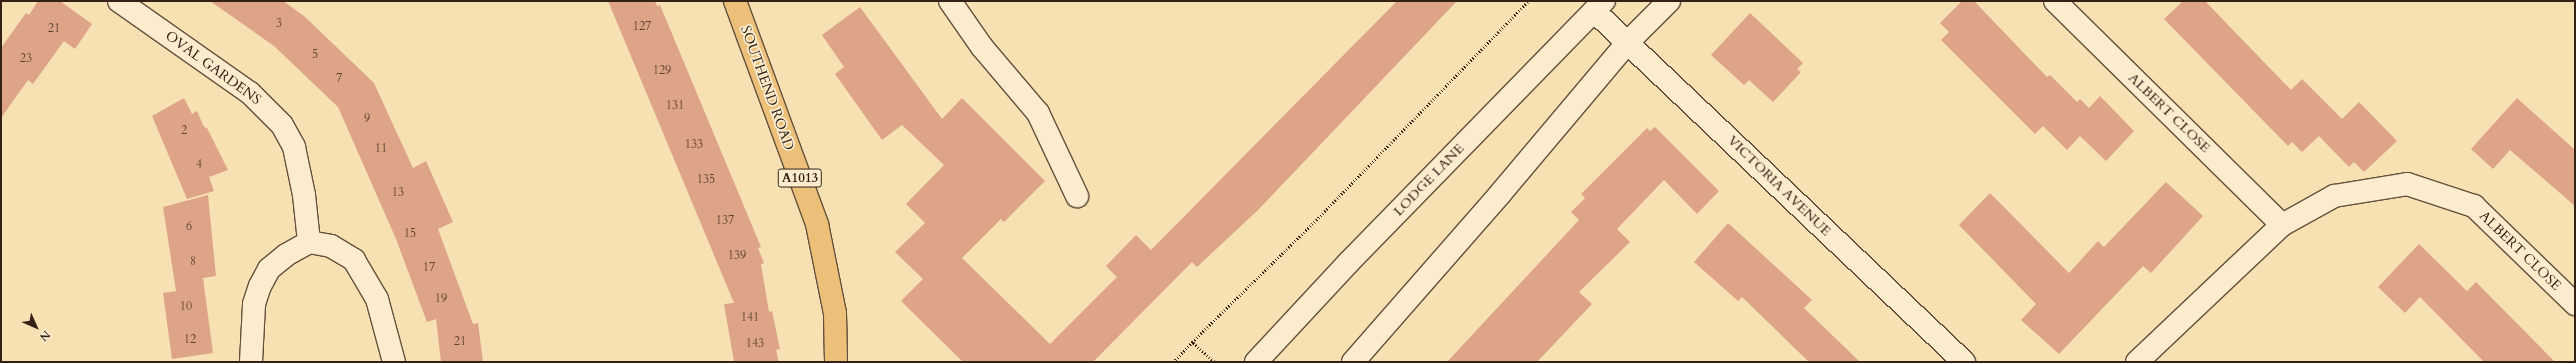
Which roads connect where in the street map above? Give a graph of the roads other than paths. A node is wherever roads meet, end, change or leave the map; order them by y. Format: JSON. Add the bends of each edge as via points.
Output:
{"nodes":[{"id":1,"x":118,"y":1,"type":"edge"},
{"id":2,"x":735,"y":1,"type":"edge"},
{"id":3,"x":950,"y":1,"type":"edge"},
{"id":4,"x":1669,"y":1,"type":"edge"},
{"id":5,"x":2055,"y":1,"type":"edge"},
{"id":6,"x":1599,"y":6,"type":"edge"},
{"id":7,"x":1628,"y":42,"type":"junction"},
{"id":8,"x":1077,"y":196,"type":"dead end"},
{"id":9,"x":2282,"y":225,"type":"junction"},
{"id":10,"x":309,"y":242,"type":"junction"},
{"id":11,"x":2575,"y":304,"type":"edge"},
{"id":12,"x":251,"y":362,"type":"edge"},
{"id":13,"x":394,"y":362,"type":"edge"},
{"id":14,"x":836,"y":362,"type":"edge"},
{"id":15,"x":1256,"y":362,"type":"edge"},
{"id":16,"x":1353,"y":362,"type":"edge"},
{"id":17,"x":1964,"y":362,"type":"edge"},
{"id":18,"x":2137,"y":362,"type":"edge"}],
"edges":[{"from":1,"to":10,"type":"street","name":"OVAL GARDENS","via":[[250,93],[282,125],[294,147],[304,195]]},
{"from":2,"to":14,"type":"main road","name":"SOUTHEND ROAD","number":"A1013","via":[[817,224],[835,313]]},
{"from":3,"to":8,"type":"street","via":[[982,47],[1038,113]]},
{"from":4,"to":7,"type":"street"},
{"from":5,"to":9,"type":"street","name":"ALBERT CLOSE"},
{"from":6,"to":7,"type":"street","name":"VICTORIA AVENUE"},
{"from":6,"to":15,"type":"street","name":"LODGE LANE","via":[[1348,262]]},
{"from":7,"to":16,"type":"street"},
{"from":7,"to":17,"type":"street","name":"VICTORIA AVENUE"},
{"from":9,"to":11,"type":"street","name":"ALBERT CLOSE","via":[[2334,196],[2407,184],[2474,206]]},
{"from":9,"to":18,"type":"street","name":"ALBERT CLOSE"},
{"from":10,"to":12,"type":"street","via":[[286,255],[269,269],[260,286],[254,304]]},
{"from":10,"to":13,"type":"street","via":[[331,246],[354,260],[377,299]]}]}
